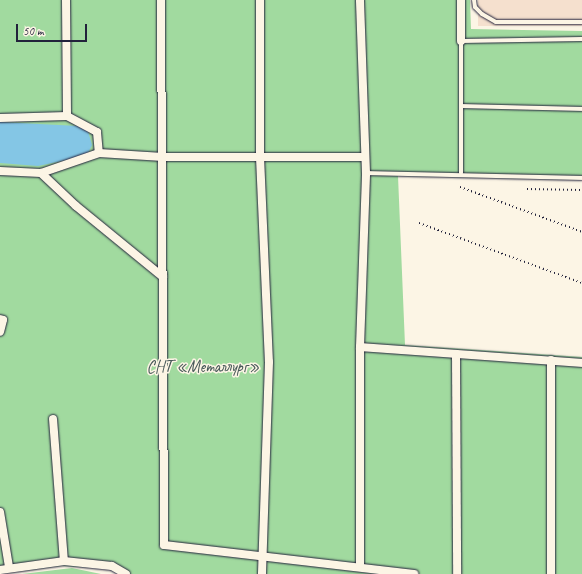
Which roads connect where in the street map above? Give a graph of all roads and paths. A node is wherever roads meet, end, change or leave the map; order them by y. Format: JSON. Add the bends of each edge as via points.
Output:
{"nodes":[{"id":1,"x":66,"y":0,"type":"edge"},
{"id":2,"x":161,"y":0,"type":"edge"},
{"id":3,"x":260,"y":0,"type":"edge"},
{"id":4,"x":360,"y":0,"type":"edge"},
{"id":5,"x":461,"y":0,"type":"edge"},
{"id":6,"x":474,"y":0,"type":"edge"},
{"id":7,"x":582,"y":22,"type":"edge"},
{"id":8,"x":582,"y":39,"type":"edge"},
{"id":9,"x":461,"y":40,"type":"junction"},
{"id":10,"x":462,"y":106,"type":"junction"},
{"id":11,"x":582,"y":109,"type":"edge"},
{"id":12,"x":67,"y":116,"type":"junction"},
{"id":13,"x":0,"y":118,"type":"edge"},
{"id":14,"x":99,"y":153,"type":"junction"},
{"id":15,"x":162,"y":157,"type":"junction"},
{"id":16,"x":260,"y":157,"type":"junction"},
{"id":17,"x":365,"y":157,"type":"junction"},
{"id":18,"x":0,"y":171,"type":"edge"},
{"id":19,"x":41,"y":173,"type":"junction"},
{"id":20,"x":366,"y":173,"type":"junction"},
{"id":21,"x":461,"y":173,"type":"junction"},
{"id":22,"x":582,"y":178,"type":"edge"},
{"id":23,"x":460,"y":187,"type":"dead end"},
{"id":24,"x":527,"y":189,"type":"dead end"},
{"id":25,"x":582,"y":190,"type":"edge"},
{"id":26,"x":419,"y":223,"type":"dead end"},
{"id":27,"x":582,"y":232,"type":"edge"},
{"id":28,"x":163,"y":277,"type":"junction"},
{"id":29,"x":582,"y":283,"type":"edge"},
{"id":30,"x":0,"y":319,"type":"edge"},
{"id":31,"x":0,"y":332,"type":"edge"},
{"id":32,"x":360,"y":347,"type":"junction"},
{"id":33,"x":456,"y":354,"type":"junction"},
{"id":34,"x":551,"y":360,"type":"junction"},
{"id":35,"x":582,"y":363,"type":"edge"},
{"id":36,"x":53,"y":420,"type":"dead end"},
{"id":37,"x":0,"y":512,"type":"edge"},
{"id":38,"x":262,"y":558,"type":"junction"},
{"id":39,"x":64,"y":561,"type":"junction"},
{"id":40,"x":9,"y":567,"type":"junction"},
{"id":41,"x":360,"y":568,"type":"junction"},
{"id":42,"x":0,"y":570,"type":"edge"},
{"id":43,"x":126,"y":574,"type":"edge"},
{"id":44,"x":262,"y":574,"type":"edge"},
{"id":45,"x":414,"y":574,"type":"edge"},
{"id":46,"x":457,"y":574,"type":"edge"},
{"id":47,"x":551,"y":574,"type":"edge"}],
"edges":[{"from":1,"to":12,"type":"street"},
{"from":2,"to":15,"type":"street"},
{"from":3,"to":16,"type":"street"},
{"from":4,"to":17,"type":"street"},
{"from":5,"to":9,"type":"street"},
{"from":6,"to":7,"type":"lane","via":[[475,7],[496,22]]},
{"from":8,"to":9,"type":"lane"},
{"from":9,"to":10,"type":"lane"},
{"from":10,"to":11,"type":"lane"},
{"from":10,"to":21,"type":"lane"},
{"from":12,"to":13,"type":"street"},
{"from":12,"to":14,"type":"street","via":[[96,132]]},
{"from":14,"to":15,"type":"street"},
{"from":14,"to":19,"type":"street"},
{"from":15,"to":16,"type":"street"},
{"from":15,"to":28,"type":"street"},
{"from":16,"to":17,"type":"street"},
{"from":16,"to":38,"type":"street","via":[[269,362]]},
{"from":17,"to":20,"type":"street"},
{"from":18,"to":19,"type":"street"},
{"from":19,"to":28,"type":"street","via":[[76,206]]},
{"from":20,"to":21,"type":"lane"},
{"from":20,"to":32,"type":"street"},
{"from":21,"to":22,"type":"lane"},
{"from":23,"to":27,"type":"path"},
{"from":24,"to":25,"type":"path"},
{"from":26,"to":29,"type":"path"},
{"from":28,"to":38,"type":"street","via":[[164,545]]},
{"from":30,"to":31,"type":"street","via":[[3,320]]},
{"from":32,"to":33,"type":"street"},
{"from":32,"to":41,"type":"street"},
{"from":33,"to":34,"type":"street"},
{"from":33,"to":46,"type":"street"},
{"from":34,"to":35,"type":"street"},
{"from":34,"to":47,"type":"street"},
{"from":36,"to":39,"type":"street"},
{"from":37,"to":40,"type":"street"},
{"from":38,"to":41,"type":"street"},
{"from":38,"to":44,"type":"street"},
{"from":39,"to":40,"type":"street"},
{"from":39,"to":43,"type":"street","via":[[112,566]]},
{"from":40,"to":42,"type":"street"},
{"from":41,"to":45,"type":"street"}]}
